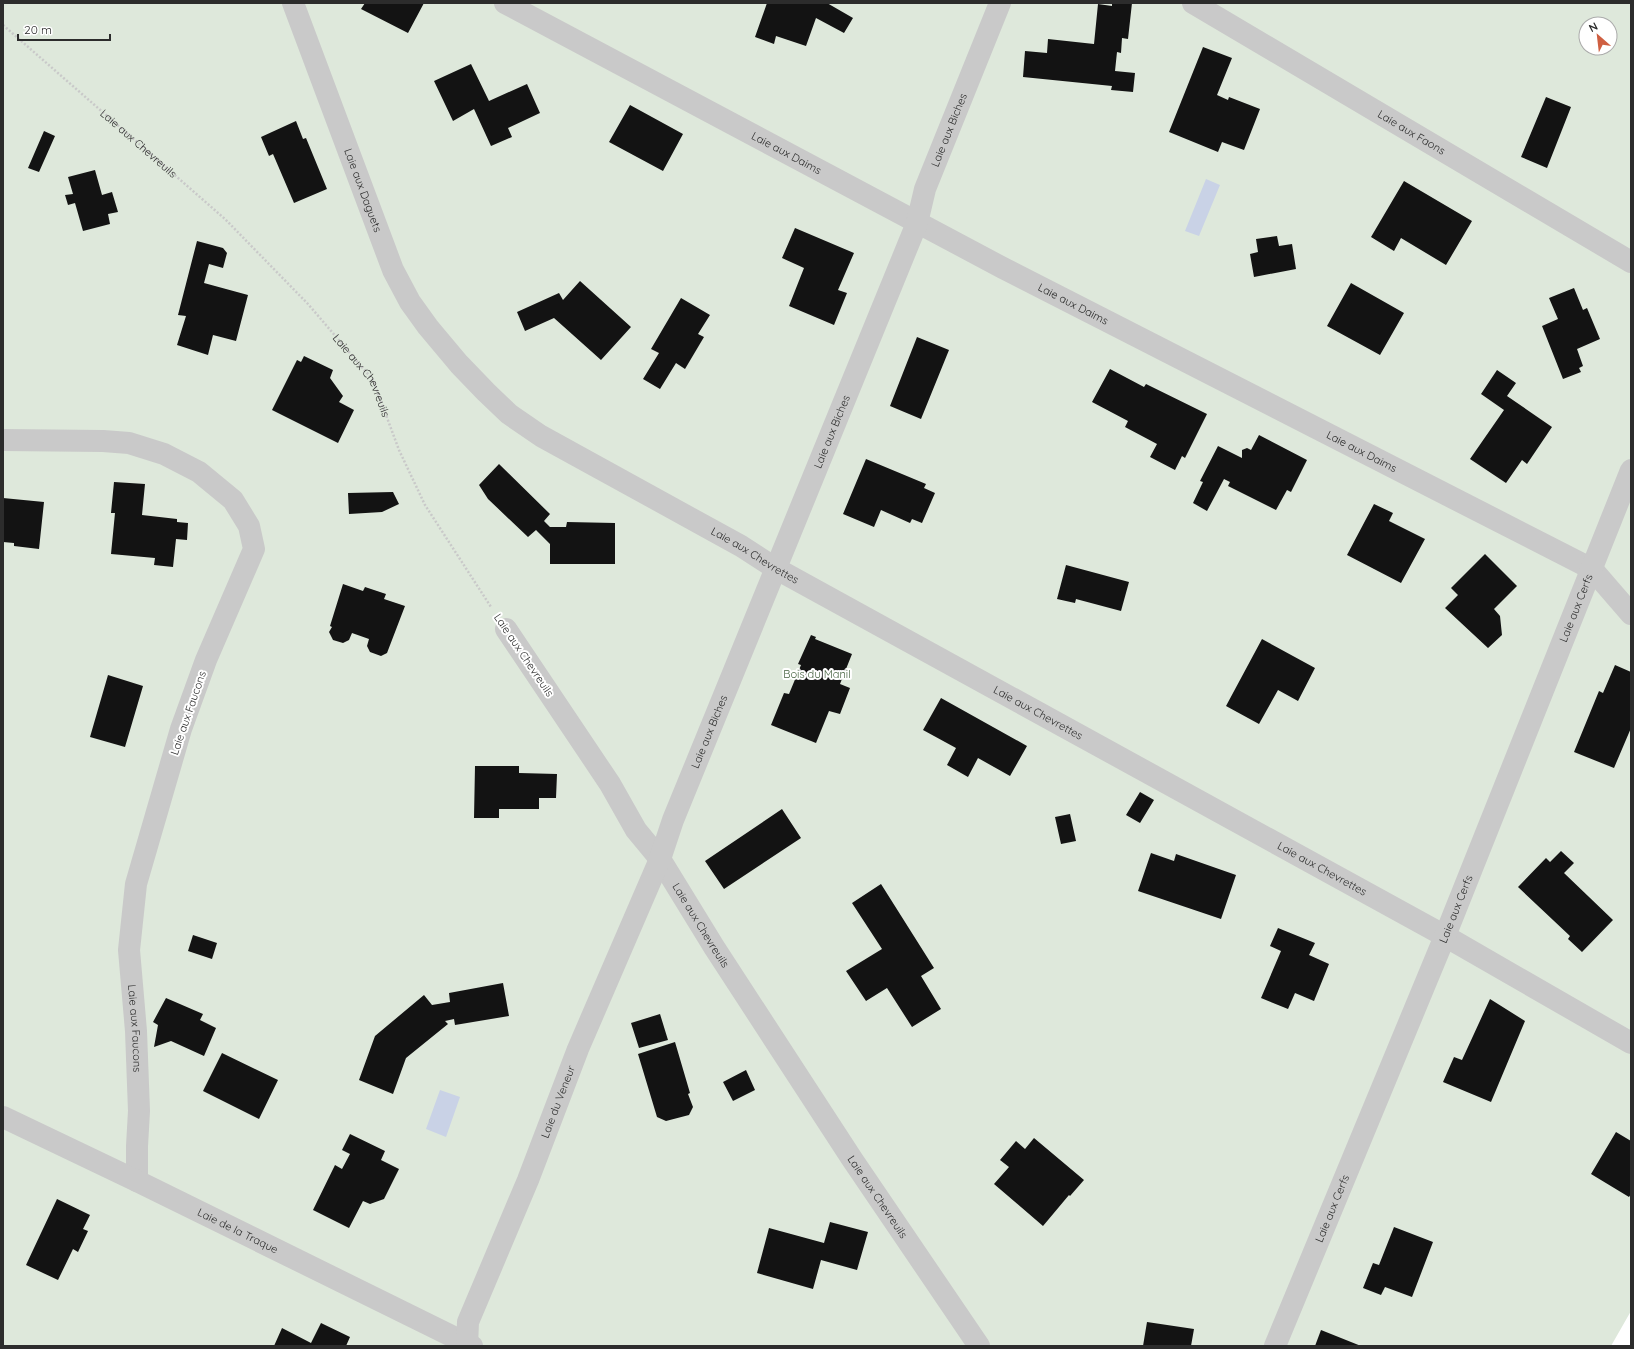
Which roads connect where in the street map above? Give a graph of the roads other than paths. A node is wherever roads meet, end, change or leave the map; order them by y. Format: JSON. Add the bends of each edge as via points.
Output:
{"nodes":[{"id":1,"x":293,"y":3,"type":"edge"},
{"id":2,"x":505,"y":3,"type":"edge"},
{"id":3,"x":1000,"y":3,"type":"edge"},
{"id":4,"x":1193,"y":3,"type":"edge"},
{"id":5,"x":917,"y":223,"type":"junction"},
{"id":6,"x":1631,"y":262,"type":"edge"},
{"id":7,"x":459,"y":364,"type":"joint"},
{"id":8,"x":3,"y":440,"type":"edge"},
{"id":9,"x":1631,"y":470,"type":"edge"},
{"id":10,"x":775,"y":568,"type":"junction"},
{"id":11,"x":1592,"y":569,"type":"junction"},
{"id":12,"x":1631,"y":614,"type":"edge"},
{"id":13,"x":506,"y":629,"type":"road end"},
{"id":14,"x":660,"y":859,"type":"junction"},
{"id":15,"x":1445,"y":936,"type":"junction"},
{"id":16,"x":1631,"y":1043,"type":"edge"},
{"id":17,"x":3,"y":1117,"type":"edge"},
{"id":18,"x":137,"y":1181,"type":"junction"},
{"id":19,"x":469,"y":1345,"type":"edge"},
{"id":20,"x":980,"y":1346,"type":"edge"},
{"id":21,"x":1275,"y":1346,"type":"edge"}],
"edges":[{"from":1,"to":7,"type":"street","name":"Laie aux Daguets","via":[[392,270],[410,302]]},
{"from":2,"to":5,"type":"street","name":"Laie aux Daims"},
{"from":3,"to":5,"type":"street","name":"Laie aux Biches","via":[[925,189]]},
{"from":4,"to":6,"type":"street","name":"Laie aux Faons"},
{"from":5,"to":10,"type":"street","name":"Laie aux Biches","via":[[804,503]]},
{"from":5,"to":11,"type":"street","name":"Laie aux Daims"},
{"from":7,"to":10,"type":"street","name":"Laie aux Chevrettes","via":[[509,414],[542,436],[741,546]]},
{"from":8,"to":18,"type":"street","name":"Laie aux Faucons","via":[[129,443],[164,454],[199,472],[232,500],[249,526],[254,549],[206,660],[181,729],[136,884],[129,950],[139,1111]]},
{"from":9,"to":11,"type":"street","name":"Laie aux Cerfs"},
{"from":10,"to":14,"type":"street","name":"Laie aux Biches","via":[[673,820]]},
{"from":10,"to":15,"type":"street","name":"Laie aux Chevrettes"},
{"from":11,"to":12,"type":"street","name":"Laie aux Daims"},
{"from":11,"to":15,"type":"street","name":"Laie aux Cerfs"},
{"from":13,"to":14,"type":"street","name":"Laie aux Chevreuils","via":[[610,784],[636,830]]},
{"from":14,"to":19,"type":"street","name":"Laie du Veneur","via":[[578,1049],[528,1180],[468,1322]]},
{"from":14,"to":20,"type":"street","name":"Laie aux Chevreuils","via":[[848,1153]]},
{"from":15,"to":16,"type":"street","name":"Laie aux Chevrettes"},
{"from":15,"to":21,"type":"street","name":"Laie aux Cerfs"},
{"from":17,"to":18,"type":"street","name":"Laie de la Traque"},
{"from":18,"to":19,"type":"street","name":"Laie de la Traque"}]}
